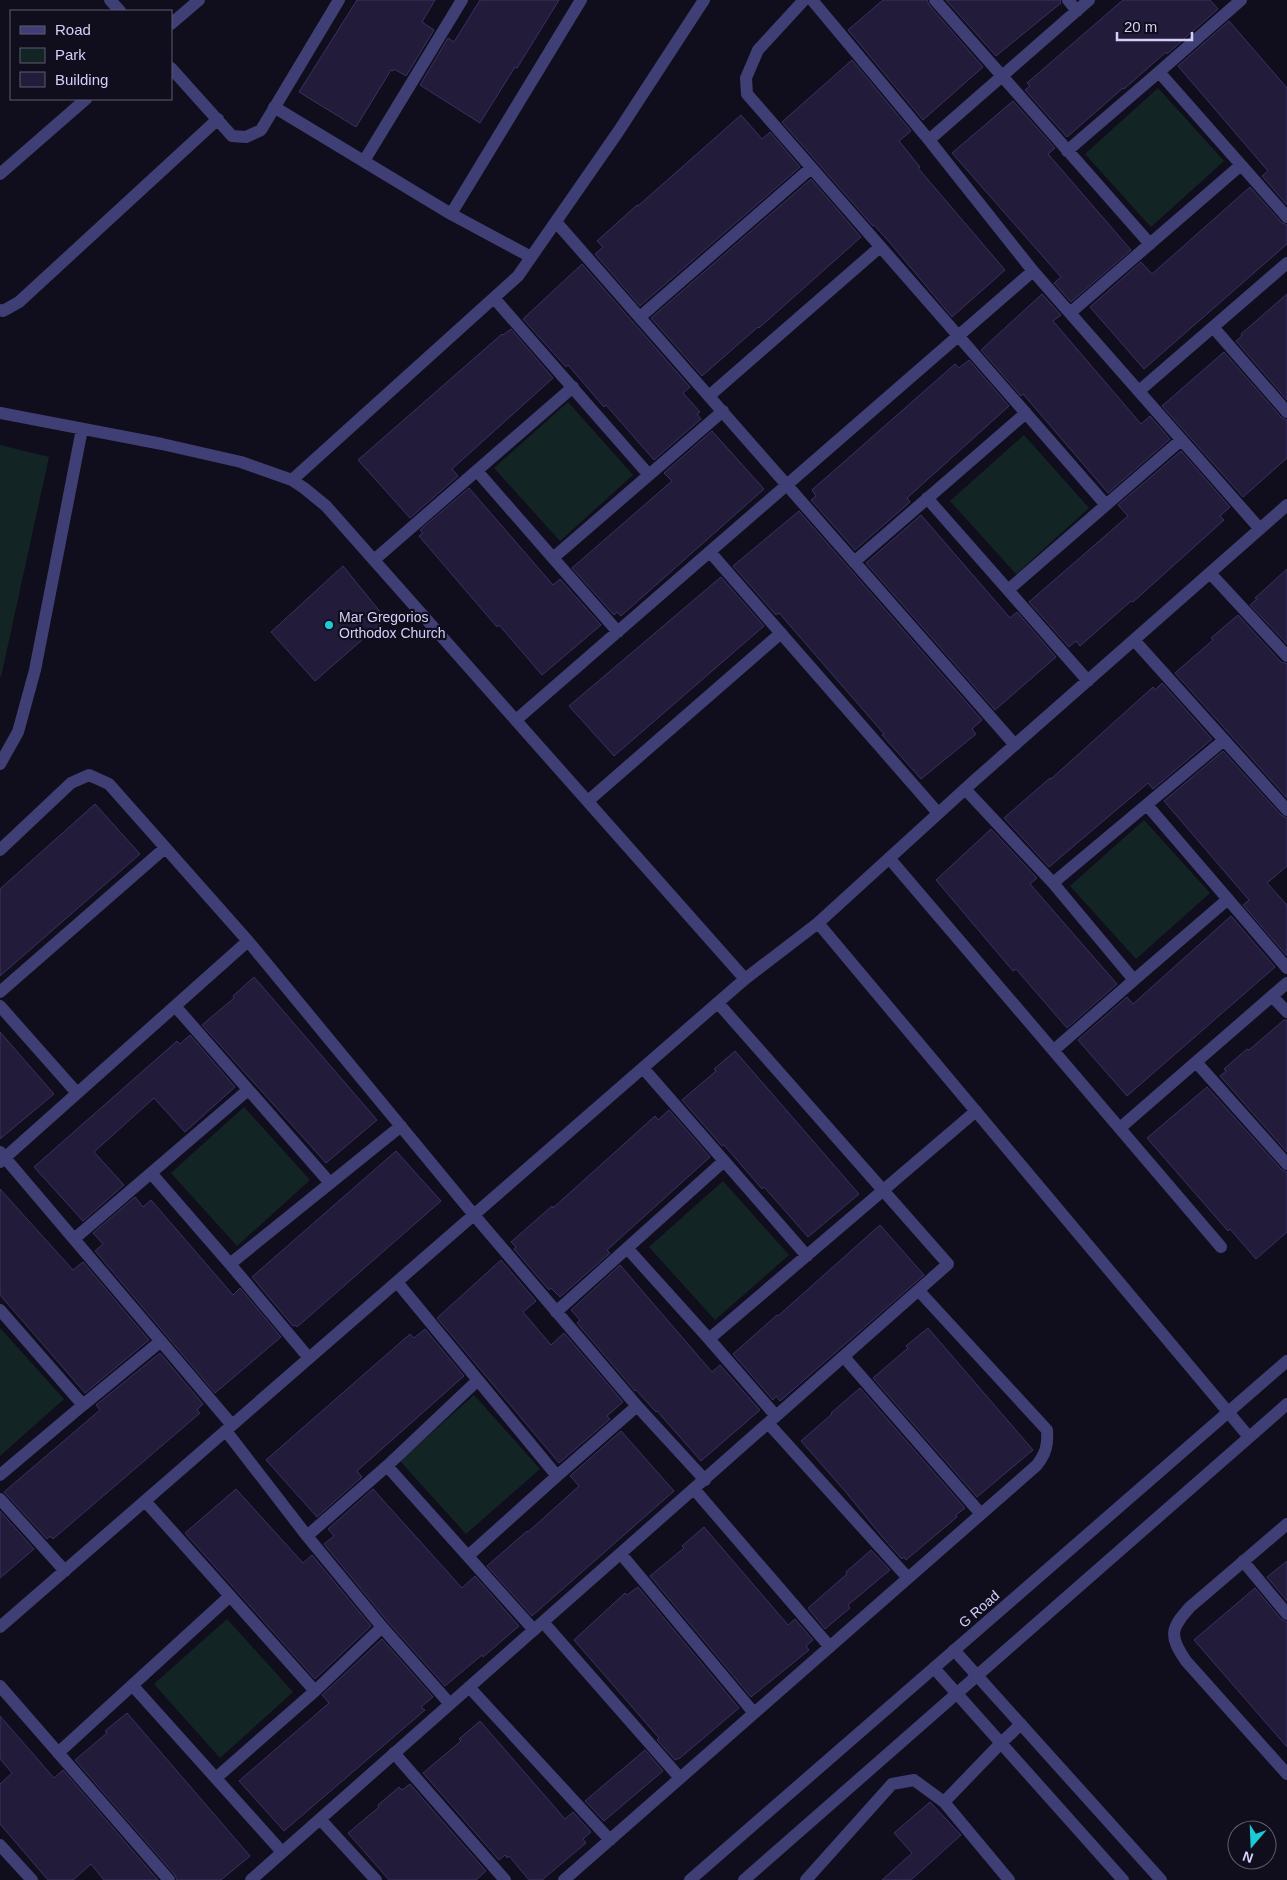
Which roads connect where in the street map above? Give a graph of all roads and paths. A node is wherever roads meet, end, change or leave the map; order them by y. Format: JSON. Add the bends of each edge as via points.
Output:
{"nodes":[{"id":1,"x":110,"y":0,"type":"edge"},
{"id":2,"x":199,"y":0,"type":"edge"},
{"id":3,"x":339,"y":0,"type":"edge"},
{"id":4,"x":462,"y":0,"type":"edge"},
{"id":5,"x":581,"y":0,"type":"edge"},
{"id":6,"x":704,"y":0,"type":"edge"},
{"id":7,"x":804,"y":0,"type":"edge"},
{"id":8,"x":812,"y":0,"type":"edge"},
{"id":9,"x":935,"y":0,"type":"edge"},
{"id":10,"x":1068,"y":0,"type":"edge"},
{"id":11,"x":1089,"y":0,"type":"edge"},
{"id":12,"x":1241,"y":0,"type":"edge"},
{"id":13,"x":119,"y":10,"type":"edge"},
{"id":14,"x":1077,"y":10,"type":"junction"},
{"id":15,"x":172,"y":23,"type":"edge"},
{"id":16,"x":172,"y":69,"type":"edge"},
{"id":17,"x":1159,"y":72,"type":"junction"},
{"id":18,"x":1002,"y":76,"type":"junction"},
{"id":19,"x":85,"y":100,"type":"edge"},
{"id":20,"x":274,"y":107,"type":"junction"},
{"id":21,"x":218,"y":120,"type":"junction"},
{"id":22,"x":929,"y":140,"type":"junction"},
{"id":23,"x":1067,"y":150,"type":"junction"},
{"id":24,"x":364,"y":161,"type":"junction"},
{"id":25,"x":1241,"y":165,"type":"junction"},
{"id":26,"x":811,"y":168,"type":"junction"},
{"id":27,"x":0,"y":174,"type":"edge"},
{"id":28,"x":451,"y":214,"type":"junction"},
{"id":29,"x":1287,"y":217,"type":"edge"},
{"id":30,"x":556,"y":222,"type":"junction"},
{"id":31,"x":1150,"y":244,"type":"junction"},
{"id":32,"x":880,"y":247,"type":"junction"},
{"id":33,"x":531,"y":258,"type":"junction"},
{"id":34,"x":1287,"y":263,"type":"edge"},
{"id":35,"x":1033,"y":271,"type":"junction"},
{"id":36,"x":494,"y":298,"type":"junction"},
{"id":37,"x":0,"y":310,"type":"edge"},
{"id":38,"x":1070,"y":313,"type":"junction"},
{"id":39,"x":640,"y":317,"type":"junction"},
{"id":40,"x":1213,"y":326,"type":"junction"},
{"id":41,"x":958,"y":336,"type":"junction"},
{"id":42,"x":573,"y":387,"type":"junction"},
{"id":43,"x":1139,"y":391,"type":"junction"},
{"id":44,"x":709,"y":396,"type":"junction"},
{"id":45,"x":722,"y":411,"type":"junction"},
{"id":46,"x":1287,"y":412,"type":"edge"},
{"id":47,"x":0,"y":413,"type":"edge"},
{"id":48,"x":1026,"y":413,"type":"junction"},
{"id":49,"x":82,"y":429,"type":"junction"},
{"id":50,"x":1181,"y":440,"type":"junction"},
{"id":51,"x":477,"y":471,"type":"junction"},
{"id":52,"x":649,"y":475,"type":"junction"},
{"id":53,"x":292,"y":480,"type":"junction"},
{"id":54,"x":787,"y":485,"type":"junction"},
{"id":55,"x":928,"y":498,"type":"junction"},
{"id":56,"x":1106,"y":505,"type":"junction"},
{"id":57,"x":1287,"y":505,"type":"edge"},
{"id":58,"x":1260,"y":529,"type":"junction"},
{"id":59,"x":710,"y":552,"type":"junction"},
{"id":60,"x":553,"y":558,"type":"junction"},
{"id":61,"x":374,"y":560,"type":"junction"},
{"id":62,"x":854,"y":562,"type":"junction"},
{"id":63,"x":1210,"y":573,"type":"junction"},
{"id":64,"x":1008,"y":590,"type":"junction"},
{"id":65,"x":618,"y":632,"type":"junction"},
{"id":66,"x":781,"y":634,"type":"junction"},
{"id":67,"x":1134,"y":640,"type":"junction"},
{"id":68,"x":1287,"y":656,"type":"edge"},
{"id":69,"x":1088,"y":680,"type":"junction"},
{"id":70,"x":516,"y":720,"type":"junction"},
{"id":71,"x":1224,"y":740,"type":"junction"},
{"id":72,"x":1015,"y":744,"type":"junction"},
{"id":73,"x":0,"y":764,"type":"edge"},
{"id":74,"x":965,"y":788,"type":"junction"},
{"id":75,"x":588,"y":802,"type":"junction"},
{"id":76,"x":1147,"y":804,"type":"junction"},
{"id":77,"x":1287,"y":810,"type":"edge"},
{"id":78,"x":938,"y":813,"type":"junction"},
{"id":79,"x":165,"y":848,"type":"junction"},
{"id":80,"x":0,"y":850,"type":"edge"},
{"id":81,"x":889,"y":858,"type":"junction"},
{"id":82,"x":1053,"y":883,"type":"junction"},
{"id":83,"x":1228,"y":899,"type":"junction"},
{"id":84,"x":818,"y":923,"type":"junction"},
{"id":85,"x":248,"y":941,"type":"junction"},
{"id":86,"x":1287,"y":968,"type":"edge"},
{"id":87,"x":745,"y":979,"type":"junction"},
{"id":88,"x":1134,"y":980,"type":"junction"},
{"id":89,"x":1287,"y":983,"type":"edge"},
{"id":90,"x":0,"y":992,"type":"edge"},
{"id":91,"x":1272,"y":996,"type":"junction"},
{"id":92,"x":718,"y":1003,"type":"junction"},
{"id":93,"x":0,"y":1006,"type":"edge"},
{"id":94,"x":174,"y":1006,"type":"junction"},
{"id":95,"x":1287,"y":1012,"type":"edge"},
{"id":96,"x":1054,"y":1050,"type":"junction"},
{"id":97,"x":1196,"y":1062,"type":"junction"},
{"id":98,"x":643,"y":1068,"type":"junction"},
{"id":99,"x":248,"y":1090,"type":"junction"},
{"id":100,"x":77,"y":1093,"type":"junction"},
{"id":101,"x":976,"y":1111,"type":"junction"},
{"id":102,"x":401,"y":1126,"type":"junction"},
{"id":103,"x":1120,"y":1128,"type":"junction"},
{"id":104,"x":2,"y":1157,"type":"edge"},
{"id":105,"x":724,"y":1161,"type":"junction"},
{"id":106,"x":1287,"y":1164,"type":"edge"},
{"id":107,"x":152,"y":1173,"type":"junction"},
{"id":108,"x":330,"y":1183,"type":"junction"},
{"id":109,"x":883,"y":1190,"type":"junction"},
{"id":110,"x":474,"y":1215,"type":"junction"},
{"id":111,"x":74,"y":1240,"type":"junction"},
{"id":112,"x":1221,"y":1247,"type":"dead end"},
{"id":113,"x":627,"y":1248,"type":"junction"},
{"id":114,"x":807,"y":1256,"type":"junction"},
{"id":115,"x":230,"y":1264,"type":"junction"},
{"id":116,"x":397,"y":1282,"type":"junction"},
{"id":117,"x":918,"y":1291,"type":"junction"},
{"id":118,"x":0,"y":1310,"type":"edge"},
{"id":119,"x":556,"y":1312,"type":"junction"},
{"id":120,"x":709,"y":1339,"type":"junction"},
{"id":121,"x":161,"y":1341,"type":"junction"},
{"id":122,"x":844,"y":1357,"type":"junction"},
{"id":123,"x":309,"y":1358,"type":"junction"},
{"id":124,"x":1287,"y":1361,"type":"edge"},
{"id":125,"x":478,"y":1380,"type":"junction"},
{"id":126,"x":1287,"y":1404,"type":"edge"},
{"id":127,"x":83,"y":1405,"type":"junction"},
{"id":128,"x":637,"y":1406,"type":"junction"},
{"id":129,"x":1228,"y":1412,"type":"junction"},
{"id":130,"x":772,"y":1420,"type":"junction"},
{"id":131,"x":229,"y":1428,"type":"junction"},
{"id":132,"x":1249,"y":1437,"type":"junction"},
{"id":133,"x":387,"y":1466,"type":"junction"},
{"id":134,"x":0,"y":1475,"type":"edge"},
{"id":135,"x":557,"y":1476,"type":"junction"},
{"id":136,"x":705,"y":1480,"type":"junction"},
{"id":137,"x":694,"y":1489,"type":"junction"},
{"id":138,"x":0,"y":1498,"type":"edge"},
{"id":139,"x":145,"y":1501,"type":"junction"},
{"id":140,"x":981,"y":1514,"type":"junction"},
{"id":141,"x":1287,"y":1524,"type":"edge"},
{"id":142,"x":307,"y":1536,"type":"junction"},
{"id":143,"x":620,"y":1554,"type":"junction"},
{"id":144,"x":468,"y":1556,"type":"junction"},
{"id":145,"x":1243,"y":1562,"type":"junction"},
{"id":146,"x":65,"y":1571,"type":"junction"},
{"id":147,"x":908,"y":1578,"type":"junction"},
{"id":148,"x":230,"y":1596,"type":"junction"},
{"id":149,"x":1287,"y":1614,"type":"edge"},
{"id":150,"x":538,"y":1626,"type":"junction"},
{"id":151,"x":0,"y":1627,"type":"edge"},
{"id":152,"x":382,"y":1627,"type":"junction"},
{"id":153,"x":830,"y":1647,"type":"junction"},
{"id":154,"x":954,"y":1650,"type":"junction"},
{"id":155,"x":934,"y":1668,"type":"junction"},
{"id":156,"x":977,"y":1675,"type":"junction"},
{"id":157,"x":0,"y":1686,"type":"edge"},
{"id":158,"x":133,"y":1686,"type":"junction"},
{"id":159,"x":469,"y":1687,"type":"junction"},
{"id":160,"x":315,"y":1691,"type":"junction"},
{"id":161,"x":956,"y":1693,"type":"junction"},
{"id":162,"x":450,"y":1704,"type":"junction"},
{"id":163,"x":754,"y":1713,"type":"junction"},
{"id":164,"x":1021,"y":1724,"type":"junction"},
{"id":165,"x":1001,"y":1743,"type":"junction"},
{"id":166,"x":58,"y":1753,"type":"junction"},
{"id":167,"x":394,"y":1753,"type":"junction"},
{"id":168,"x":1287,"y":1774,"type":"edge"},
{"id":169,"x":216,"y":1778,"type":"junction"},
{"id":170,"x":680,"y":1778,"type":"junction"},
{"id":171,"x":944,"y":1802,"type":"junction"},
{"id":172,"x":320,"y":1818,"type":"junction"},
{"id":173,"x":610,"y":1840,"type":"junction"},
{"id":174,"x":0,"y":1845,"type":"edge"},
{"id":175,"x":282,"y":1852,"type":"junction"},
{"id":176,"x":32,"y":1880,"type":"edge"},
{"id":177,"x":169,"y":1880,"type":"edge"},
{"id":178,"x":250,"y":1880,"type":"edge"},
{"id":179,"x":376,"y":1880,"type":"edge"},
{"id":180,"x":505,"y":1880,"type":"edge"},
{"id":181,"x":564,"y":1880,"type":"edge"},
{"id":182,"x":690,"y":1880,"type":"edge"},
{"id":183,"x":744,"y":1880,"type":"edge"},
{"id":184,"x":806,"y":1880,"type":"edge"},
{"id":185,"x":1008,"y":1880,"type":"edge"},
{"id":186,"x":1123,"y":1880,"type":"edge"},
{"id":187,"x":1161,"y":1880,"type":"edge"}],
"edges":[{"from":1,"to":13,"type":"street"},
{"from":2,"to":15,"type":"street"},
{"from":3,"to":20,"type":"street"},
{"from":4,"to":24,"type":"street"},
{"from":5,"to":28,"type":"street"},
{"from":6,"to":30,"type":"street"},
{"from":7,"to":26,"type":"street","via":[[758,50],[746,78],[747,94]]},
{"from":8,"to":22,"type":"street"},
{"from":9,"to":18,"type":"street"},
{"from":10,"to":14,"type":"street"},
{"from":11,"to":14,"type":"street"},
{"from":12,"to":17,"type":"street"},
{"from":14,"to":18,"type":"street"},
{"from":16,"to":21,"type":"street"},
{"from":17,"to":23,"type":"street"},
{"from":17,"to":25,"type":"street"},
{"from":18,"to":22,"type":"street"},
{"from":18,"to":23,"type":"street"},
{"from":19,"to":27,"type":"street"},
{"from":20,"to":21,"type":"street","via":[[261,130],[246,137],[232,136]]},
{"from":20,"to":24,"type":"street"},
{"from":21,"to":37,"type":"street","via":[[19,302]]},
{"from":22,"to":35,"type":"street"},
{"from":23,"to":31,"type":"street"},
{"from":24,"to":28,"type":"street"},
{"from":25,"to":29,"type":"street"},
{"from":25,"to":31,"type":"street"},
{"from":26,"to":32,"type":"street"},
{"from":26,"to":39,"type":"street"},
{"from":28,"to":33,"type":"street"},
{"from":30,"to":33,"type":"street"},
{"from":30,"to":39,"type":"street"},
{"from":31,"to":38,"type":"street"},
{"from":32,"to":41,"type":"street"},
{"from":32,"to":44,"type":"street"},
{"from":33,"to":36,"type":"street","via":[[518,276]]},
{"from":34,"to":40,"type":"street"},
{"from":35,"to":38,"type":"street"},
{"from":35,"to":41,"type":"street"},
{"from":36,"to":42,"type":"street"},
{"from":36,"to":53,"type":"street"},
{"from":38,"to":43,"type":"street"},
{"from":39,"to":44,"type":"street"},
{"from":40,"to":43,"type":"street"},
{"from":40,"to":46,"type":"street"},
{"from":41,"to":48,"type":"street"},
{"from":41,"to":54,"type":"street"},
{"from":42,"to":51,"type":"street"},
{"from":42,"to":52,"type":"street"},
{"from":43,"to":50,"type":"street"},
{"from":44,"to":45,"type":"street"},
{"from":45,"to":52,"type":"street"},
{"from":45,"to":54,"type":"street"},
{"from":47,"to":49,"type":"street"},
{"from":48,"to":55,"type":"street"},
{"from":48,"to":56,"type":"street"},
{"from":49,"to":53,"type":"street","via":[[241,462]]},
{"from":49,"to":73,"type":"street","via":[[35,670],[18,732]]},
{"from":50,"to":56,"type":"street"},
{"from":50,"to":58,"type":"street"},
{"from":51,"to":60,"type":"street"},
{"from":51,"to":61,"type":"street"},
{"from":52,"to":60,"type":"street"},
{"from":53,"to":61,"type":"street","via":[[326,506]]},
{"from":54,"to":59,"type":"street"},
{"from":54,"to":62,"type":"street"},
{"from":55,"to":62,"type":"street"},
{"from":55,"to":64,"type":"street"},
{"from":56,"to":64,"type":"street"},
{"from":57,"to":58,"type":"street"},
{"from":58,"to":63,"type":"street"},
{"from":59,"to":65,"type":"street"},
{"from":59,"to":66,"type":"street"},
{"from":60,"to":65,"type":"street"},
{"from":61,"to":70,"type":"street"},
{"from":62,"to":72,"type":"street"},
{"from":63,"to":67,"type":"street"},
{"from":63,"to":68,"type":"street"},
{"from":64,"to":69,"type":"street"},
{"from":65,"to":70,"type":"street"},
{"from":66,"to":75,"type":"street"},
{"from":66,"to":78,"type":"street"},
{"from":67,"to":69,"type":"street"},
{"from":67,"to":71,"type":"street"},
{"from":69,"to":72,"type":"street"},
{"from":70,"to":75,"type":"street"},
{"from":71,"to":76,"type":"street"},
{"from":71,"to":77,"type":"street"},
{"from":72,"to":74,"type":"street"},
{"from":74,"to":78,"type":"street"},
{"from":74,"to":82,"type":"street"},
{"from":75,"to":87,"type":"street"},
{"from":76,"to":82,"type":"street"},
{"from":76,"to":83,"type":"street"},
{"from":78,"to":81,"type":"street"},
{"from":79,"to":80,"type":"street","via":[[109,784],[89,775],[71,782]]},
{"from":79,"to":85,"type":"street"},
{"from":79,"to":90,"type":"street"},
{"from":81,"to":84,"type":"street"},
{"from":81,"to":96,"type":"street"},
{"from":82,"to":88,"type":"street"},
{"from":83,"to":86,"type":"street"},
{"from":83,"to":88,"type":"street"},
{"from":84,"to":87,"type":"street"},
{"from":84,"to":101,"type":"street"},
{"from":85,"to":94,"type":"street"},
{"from":85,"to":102,"type":"street"},
{"from":87,"to":92,"type":"street"},
{"from":88,"to":96,"type":"street"},
{"from":89,"to":91,"type":"street"},
{"from":91,"to":95,"type":"street"},
{"from":91,"to":97,"type":"street"},
{"from":92,"to":98,"type":"street"},
{"from":92,"to":109,"type":"street"},
{"from":93,"to":100,"type":"street"},
{"from":94,"to":99,"type":"street"},
{"from":94,"to":100,"type":"street"},
{"from":96,"to":103,"type":"street"},
{"from":97,"to":103,"type":"street"},
{"from":97,"to":106,"type":"street"},
{"from":98,"to":105,"type":"street"},
{"from":98,"to":110,"type":"street"},
{"from":99,"to":107,"type":"street"},
{"from":99,"to":108,"type":"street"},
{"from":100,"to":104,"type":"street"},
{"from":101,"to":109,"type":"street"},
{"from":101,"to":129,"type":"street"},
{"from":102,"to":108,"type":"street"},
{"from":102,"to":110,"type":"street"},
{"from":103,"to":112,"type":"street"},
{"from":104,"to":111,"type":"street"},
{"from":105,"to":113,"type":"street"},
{"from":105,"to":114,"type":"street"},
{"from":107,"to":111,"type":"street"},
{"from":107,"to":115,"type":"street"},
{"from":108,"to":115,"type":"street"},
{"from":109,"to":114,"type":"street"},
{"from":109,"to":117,"type":"street","via":[[948,1264]]},
{"from":110,"to":116,"type":"street"},
{"from":110,"to":119,"type":"street"},
{"from":111,"to":121,"type":"street"},
{"from":113,"to":119,"type":"street"},
{"from":113,"to":120,"type":"street"},
{"from":114,"to":120,"type":"street"},
{"from":115,"to":123,"type":"street"},
{"from":116,"to":123,"type":"street"},
{"from":116,"to":125,"type":"street"},
{"from":117,"to":122,"type":"street"},
{"from":117,"to":140,"type":"street","via":[[1047,1430],[1046,1453],[1037,1465]]},
{"from":118,"to":127,"type":"street"},
{"from":119,"to":128,"type":"street"},
{"from":120,"to":130,"type":"street"},
{"from":121,"to":127,"type":"street"},
{"from":121,"to":131,"type":"street"},
{"from":122,"to":130,"type":"street"},
{"from":122,"to":140,"type":"street"},
{"from":123,"to":131,"type":"street"},
{"from":124,"to":129,"type":"street","name":"G Road"},
{"from":125,"to":133,"type":"street"},
{"from":125,"to":135,"type":"street"},
{"from":126,"to":132,"type":"street"},
{"from":127,"to":134,"type":"street"},
{"from":128,"to":135,"type":"street"},
{"from":128,"to":136,"type":"street"},
{"from":129,"to":132,"type":"street"},
{"from":129,"to":154,"type":"street","name":"G Road"},
{"from":130,"to":136,"type":"street"},
{"from":130,"to":147,"type":"street"},
{"from":131,"to":139,"type":"street"},
{"from":131,"to":142,"type":"street"},
{"from":132,"to":156,"type":"street"},
{"from":133,"to":142,"type":"street"},
{"from":133,"to":144,"type":"street"},
{"from":135,"to":144,"type":"street"},
{"from":136,"to":137,"type":"street"},
{"from":137,"to":143,"type":"street"},
{"from":137,"to":153,"type":"street"},
{"from":138,"to":146,"type":"street"},
{"from":139,"to":146,"type":"street"},
{"from":139,"to":148,"type":"street"},
{"from":140,"to":147,"type":"street"},
{"from":141,"to":145,"type":"street"},
{"from":142,"to":152,"type":"street"},
{"from":143,"to":150,"type":"street"},
{"from":143,"to":163,"type":"street"},
{"from":144,"to":150,"type":"street"},
{"from":145,"to":149,"type":"street"},
{"from":145,"to":168,"type":"street","via":[[1180,1618],[1174,1632],[1175,1645]]},
{"from":146,"to":151,"type":"street"},
{"from":147,"to":153,"type":"street"},
{"from":148,"to":158,"type":"street"},
{"from":148,"to":160,"type":"street"},
{"from":150,"to":159,"type":"street"},
{"from":150,"to":170,"type":"street"},
{"from":152,"to":160,"type":"street"},
{"from":152,"to":162,"type":"street"},
{"from":153,"to":163,"type":"street"},
{"from":154,"to":155,"type":"street","name":"G Road"},
{"from":154,"to":156,"type":"street"},
{"from":155,"to":161,"type":"street"},
{"from":155,"to":182,"type":"street","name":"G Road"},
{"from":156,"to":161,"type":"street"},
{"from":156,"to":164,"type":"street"},
{"from":157,"to":166,"type":"street"},
{"from":158,"to":166,"type":"street"},
{"from":158,"to":169,"type":"street"},
{"from":159,"to":162,"type":"street"},
{"from":159,"to":173,"type":"street"},
{"from":160,"to":169,"type":"street"},
{"from":161,"to":165,"type":"street"},
{"from":161,"to":183,"type":"street"},
{"from":162,"to":167,"type":"street"},
{"from":163,"to":170,"type":"street"},
{"from":164,"to":165,"type":"street"},
{"from":164,"to":187,"type":"street"},
{"from":165,"to":171,"type":"street"},
{"from":165,"to":186,"type":"street"},
{"from":166,"to":177,"type":"street"},
{"from":167,"to":172,"type":"street"},
{"from":167,"to":180,"type":"street"},
{"from":169,"to":175,"type":"street"},
{"from":170,"to":173,"type":"street"},
{"from":171,"to":184,"type":"street","via":[[914,1780],[892,1784]]},
{"from":171,"to":185,"type":"street"},
{"from":172,"to":175,"type":"street"},
{"from":172,"to":179,"type":"street"},
{"from":173,"to":181,"type":"street"},
{"from":174,"to":176,"type":"street"},
{"from":175,"to":178,"type":"street"}]}
